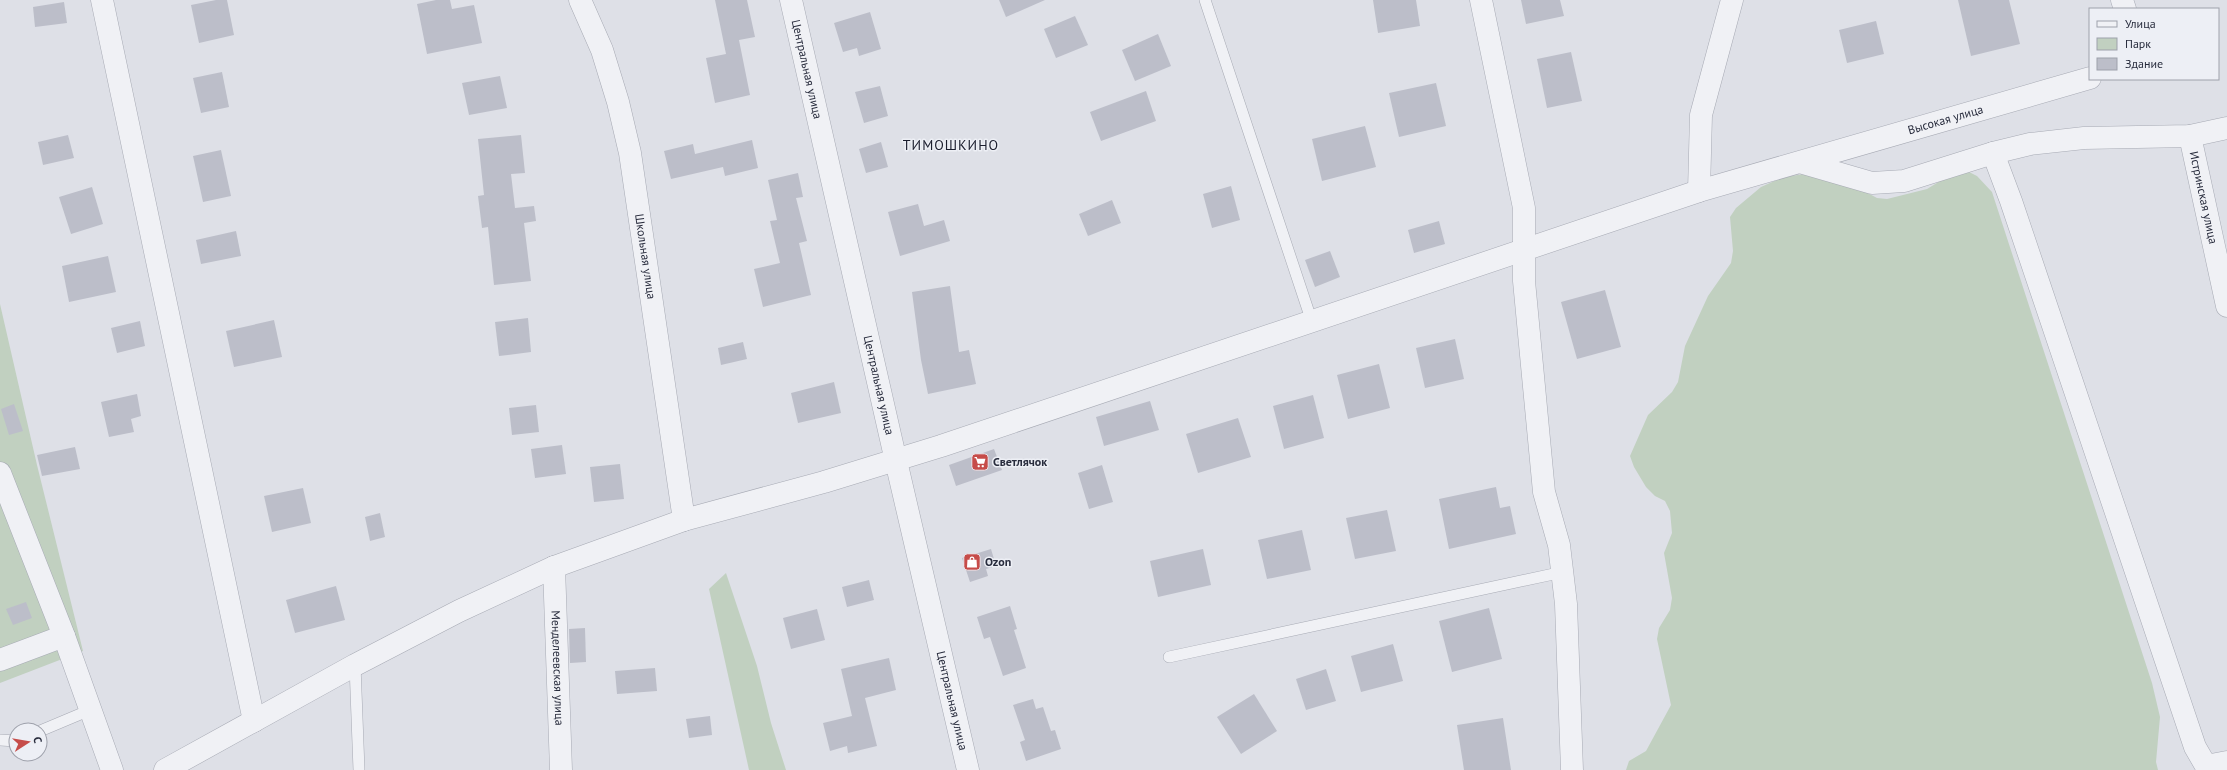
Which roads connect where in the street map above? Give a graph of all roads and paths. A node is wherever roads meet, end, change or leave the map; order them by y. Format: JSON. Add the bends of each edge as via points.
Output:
{"nodes":[{"id":1,"x":102,"y":0,"type":"edge"},
{"id":2,"x":580,"y":0,"type":"edge"},
{"id":3,"x":791,"y":0,"type":"edge"},
{"id":4,"x":1205,"y":0,"type":"edge"},
{"id":5,"x":1481,"y":0,"type":"edge"},
{"id":6,"x":1732,"y":0,"type":"edge"},
{"id":7,"x":2089,"y":78,"type":"edge"},
{"id":8,"x":2227,"y":128,"type":"edge"},
{"id":9,"x":2190,"y":136,"type":"junction"},
{"id":10,"x":1993,"y":153,"type":"junction"},
{"id":11,"x":1802,"y":162,"type":"junction"},
{"id":12,"x":1700,"y":191,"type":"junction"},
{"id":13,"x":1526,"y":249,"type":"junction"},
{"id":14,"x":2226,"y":300,"type":"edge"},
{"id":15,"x":1312,"y":322,"type":"junction"},
{"id":16,"x":896,"y":461,"type":"junction"},
{"id":17,"x":0,"y":473,"type":"edge"},
{"id":18,"x":684,"y":520,"type":"junction"},
{"id":19,"x":554,"y":567,"type":"junction"},
{"id":20,"x":1563,"y":572,"type":"junction"},
{"id":21,"x":64,"y":636,"type":"junction"},
{"id":22,"x":1169,"y":657,"type":"dead end"},
{"id":23,"x":0,"y":660,"type":"edge"},
{"id":24,"x":355,"y":665,"type":"junction"},
{"id":25,"x":90,"y":710,"type":"junction"},
{"id":26,"x":254,"y":721,"type":"junction"},
{"id":27,"x":48,"y":728,"type":"edge"},
{"id":28,"x":2227,"y":762,"type":"edge"},
{"id":29,"x":112,"y":770,"type":"edge"},
{"id":30,"x":164,"y":770,"type":"edge"},
{"id":31,"x":359,"y":770,"type":"edge"},
{"id":32,"x":561,"y":770,"type":"edge"},
{"id":33,"x":968,"y":770,"type":"edge"},
{"id":34,"x":1572,"y":770,"type":"edge"}],
"edges":[{"from":1,"to":26,"type":"street"},
{"from":2,"to":18,"type":"street","name":"Школьная улица","via":[[602,50],[630,153]]},
{"from":3,"to":16,"type":"street","name":"Центральная улица"},
{"from":4,"to":15,"type":"lane"},
{"from":5,"to":13,"type":"street","via":[[1524,208]]},
{"from":6,"to":12,"type":"street","via":[[1701,115]]},
{"from":7,"to":11,"type":"street","name":"Высокая улица"},
{"from":8,"to":9,"type":"street"},
{"from":9,"to":10,"type":"street","via":[[2084,138],[2030,144]]},
{"from":9,"to":14,"type":"street","name":"Истринская улица"},
{"from":10,"to":11,"type":"street","via":[[1904,181],[1872,183]]},
{"from":10,"to":28,"type":"street","via":[[2014,208],[2195,746],[2206,766]]},
{"from":11,"to":12,"type":"street","name":"Высокая улица"},
{"from":12,"to":13,"type":"street","name":"Высокая улица"},
{"from":13,"to":15,"type":"street","name":"Высокая улица"},
{"from":13,"to":20,"type":"street","via":[[1524,281],[1544,492],[1559,545]]},
{"from":15,"to":16,"type":"street","name":"Высокая улица"},
{"from":16,"to":18,"type":"street","name":"Высокая улица"},
{"from":16,"to":33,"type":"street","name":"Центральная улица"},
{"from":17,"to":21,"type":"street"},
{"from":18,"to":19,"type":"street","name":"Высокая улица"},
{"from":19,"to":24,"type":"street","name":"Высокая улица","via":[[459,611]]},
{"from":19,"to":32,"type":"street","name":"Менделеевская улица"},
{"from":20,"to":22,"type":"lane"},
{"from":20,"to":34,"type":"street"},
{"from":21,"to":23,"type":"street"},
{"from":21,"to":25,"type":"street"},
{"from":24,"to":26,"type":"street","name":"Высокая улица"},
{"from":24,"to":31,"type":"lane"},
{"from":25,"to":27,"type":"lane"},
{"from":25,"to":29,"type":"street"},
{"from":26,"to":30,"type":"street","name":"Высокая улица"}]}
